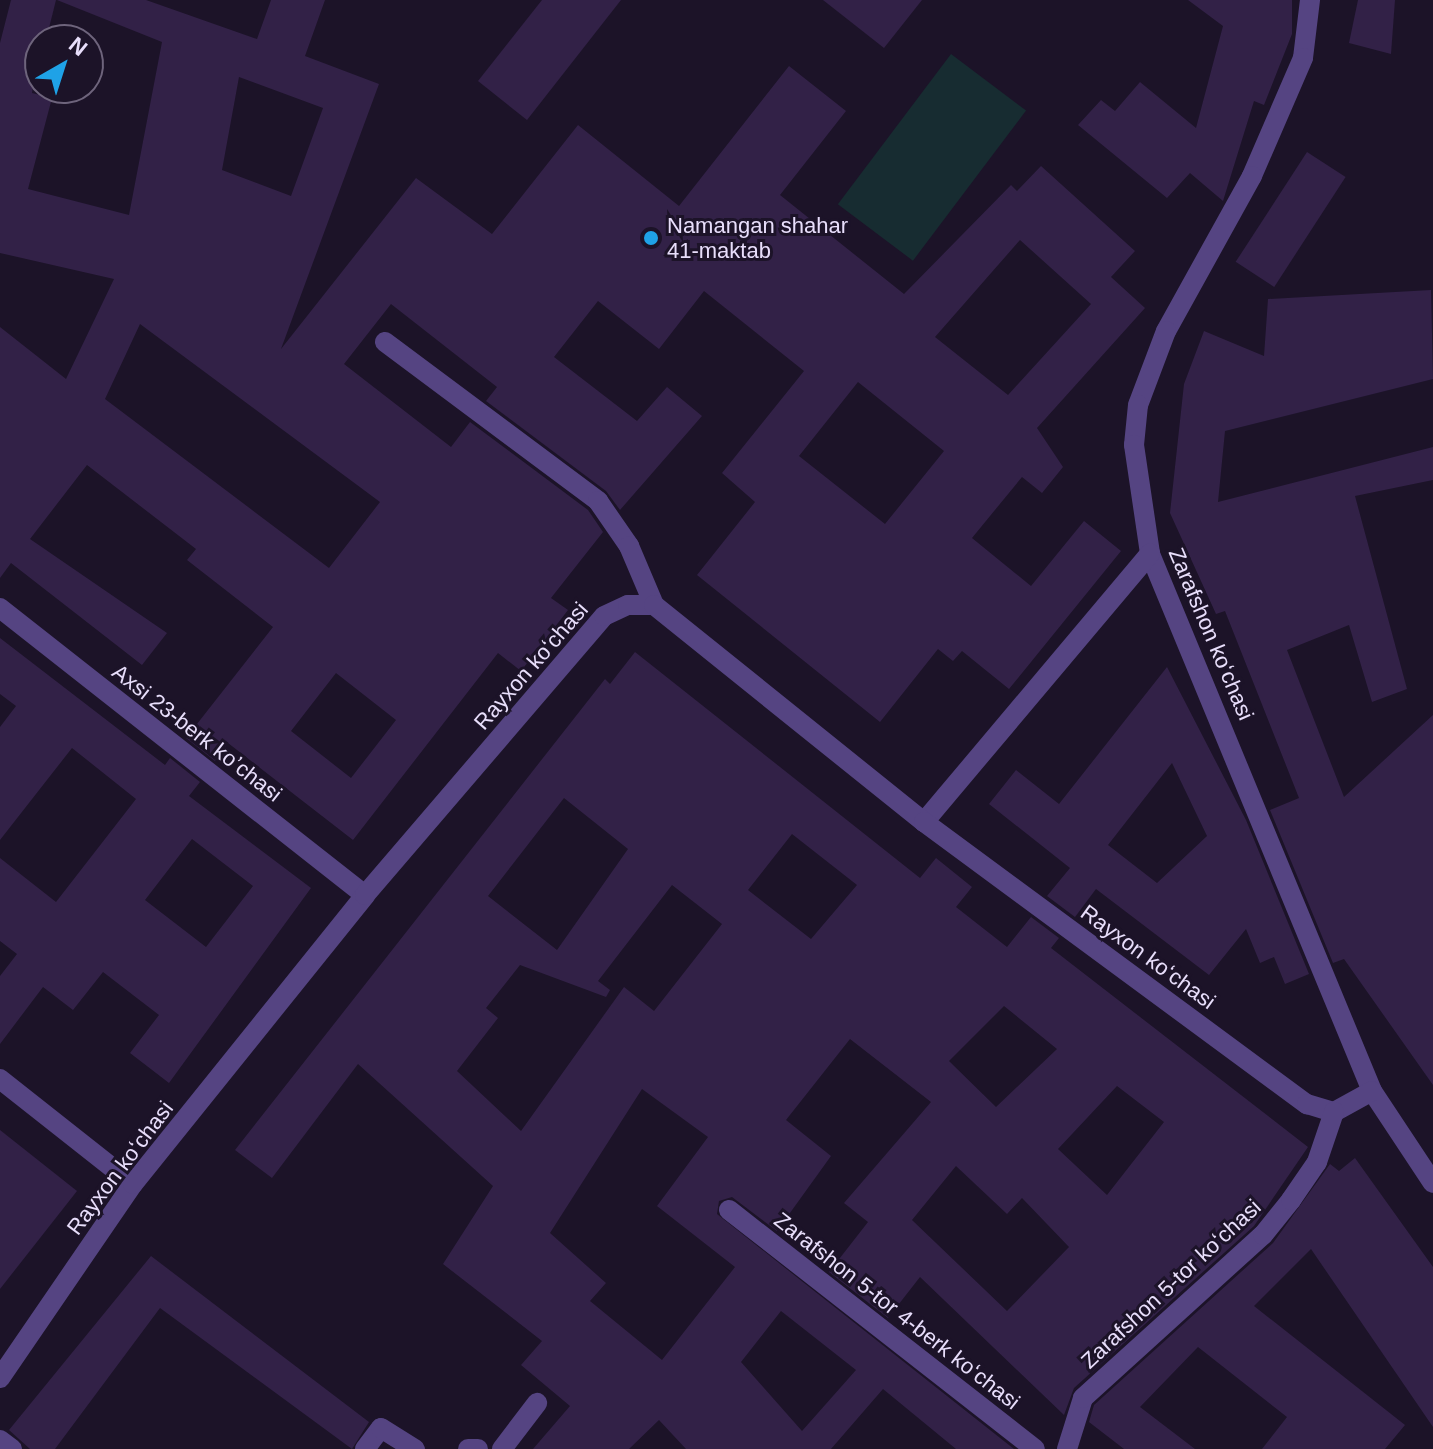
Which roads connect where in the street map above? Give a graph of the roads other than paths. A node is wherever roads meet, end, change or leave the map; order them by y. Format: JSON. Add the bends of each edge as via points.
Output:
{"nodes":[{"id":1,"x":1310,"y":0,"type":"edge"},
{"id":2,"x":385,"y":342,"type":"dead end"},
{"id":3,"x":1150,"y":554,"type":"junction"},
{"id":4,"x":654,"y":605,"type":"junction"},
{"id":5,"x":0,"y":608,"type":"edge"},
{"id":6,"x":924,"y":822,"type":"junction"},
{"id":7,"x":365,"y":895,"type":"junction"},
{"id":8,"x":0,"y":1079,"type":"edge"},
{"id":9,"x":1372,"y":1091,"type":"junction"},
{"id":10,"x":1334,"y":1112,"type":"junction"},
{"id":11,"x":1433,"y":1183,"type":"edge"},
{"id":12,"x":133,"y":1184,"type":"junction"},
{"id":13,"x":729,"y":1210,"type":"dead end"},
{"id":14,"x":0,"y":1378,"type":"edge"},
{"id":15,"x":537,"y":1403,"type":"dead end"},
{"id":16,"x":0,"y":1440,"type":"edge"},
{"id":17,"x":12,"y":1449,"type":"edge"},
{"id":18,"x":365,"y":1449,"type":"edge"},
{"id":19,"x":415,"y":1449,"type":"edge"},
{"id":20,"x":468,"y":1449,"type":"edge"},
{"id":21,"x":478,"y":1449,"type":"edge"},
{"id":22,"x":502,"y":1449,"type":"edge"},
{"id":23,"x":1035,"y":1449,"type":"edge"},
{"id":24,"x":1067,"y":1449,"type":"edge"}],
"edges":[{"from":1,"to":3,"type":"street","name":"Zarafshon koʻchasi","via":[[1303,58],[1252,176],[1166,331],[1138,405],[1134,445]]},
{"from":2,"to":4,"type":"street","via":[[598,501],[629,546]]},
{"from":3,"to":6,"type":"street"},
{"from":3,"to":9,"type":"street","name":"Zarafshon koʻchasi"},
{"from":4,"to":6,"type":"street","name":"Rayxon koʻchasi"},
{"from":4,"to":7,"type":"street","name":"Rayxon koʻchasi","via":[[604,616]]},
{"from":5,"to":7,"type":"street","name":"Аxsi 23-berk koʼchasi"},
{"from":6,"to":10,"type":"street","name":"Rayxon koʻchasi","via":[[1307,1104]]},
{"from":7,"to":12,"type":"street","name":"Rayxon koʻchasi"},
{"from":8,"to":12,"type":"street"},
{"from":9,"to":10,"type":"street"},
{"from":9,"to":11,"type":"street","name":"Zarafshon koʻchasi"},
{"from":10,"to":24,"type":"street","name":"Zarafshon 5-tor koʻchasi","via":[[1317,1162],[1291,1200],[1263,1235],[1083,1398]]},
{"from":12,"to":14,"type":"street","name":"Rayxon koʻchasi"},
{"from":13,"to":23,"type":"street","name":"Zarafshon 5-tor 4-berk koʻchasi"},
{"from":15,"to":22,"type":"street"},
{"from":16,"to":17,"type":"street"},
{"from":18,"to":19,"type":"street","via":[[381,1428]]},
{"from":20,"to":21,"type":"street"}]}
